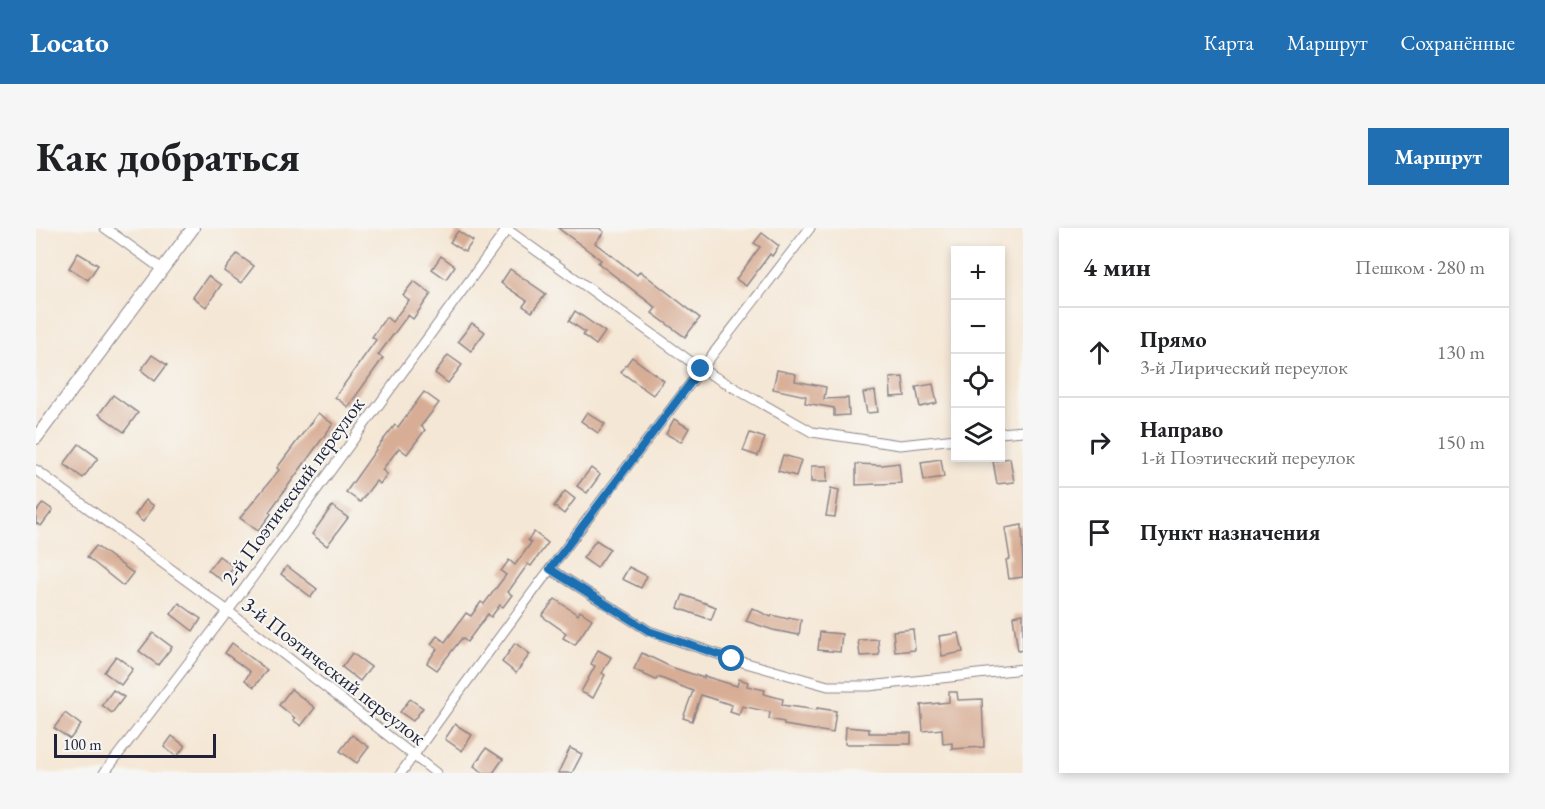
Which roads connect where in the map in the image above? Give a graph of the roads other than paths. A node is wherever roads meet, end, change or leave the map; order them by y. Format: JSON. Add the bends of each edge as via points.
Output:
{"nodes":[{"id":1,"x":105,"y":228,"type":"edge"},
{"id":2,"x":193,"y":228,"type":"edge"},
{"id":3,"x":507,"y":228,"type":"edge"},
{"id":4,"x":810,"y":228,"type":"edge"},
{"id":5,"x":162,"y":269,"type":"junction"},
{"id":6,"x":701,"y":369,"type":"junction"},
{"id":7,"x":1023,"y":431,"type":"edge"},
{"id":8,"x":1005,"y":433,"type":"edge"},
{"id":9,"x":36,"y":438,"type":"edge"},
{"id":10,"x":951,"y":439,"type":"edge"},
{"id":11,"x":36,"y":470,"type":"edge"},
{"id":12,"x":550,"y":569,"type":"junction"},
{"id":13,"x":228,"y":611,"type":"junction"},
{"id":14,"x":1023,"y":669,"type":"edge"},
{"id":15,"x":413,"y":756,"type":"junction"},
{"id":16,"x":104,"y":773,"type":"edge"},
{"id":17,"x":400,"y":773,"type":"edge"},
{"id":18,"x":436,"y":773,"type":"edge"}],
"edges":[{"from":1,"to":5,"type":"street"},
{"from":2,"to":5,"type":"street"},
{"from":3,"to":6,"type":"street"},
{"from":3,"to":13,"type":"street","name":"2-й Поэтический переулок"},
{"from":4,"to":6,"type":"street"},
{"from":5,"to":9,"type":"street"},
{"from":6,"to":10,"type":"street","via":[[812,432],[900,445]]},
{"from":6,"to":12,"type":"street"},
{"from":7,"to":8,"type":"street"},
{"from":11,"to":13,"type":"street","name":"3-й Поэтический переулок"},
{"from":12,"to":14,"type":"street","via":[[649,631],[828,686],[869,686]]},
{"from":12,"to":15,"type":"street"},
{"from":13,"to":15,"type":"street","name":"3-й Поэтический переулок"},
{"from":13,"to":16,"type":"street","name":"2-й Поэтический переулок"},
{"from":15,"to":17,"type":"street"},
{"from":15,"to":18,"type":"street","name":"3-й Поэтический переулок"}]}
